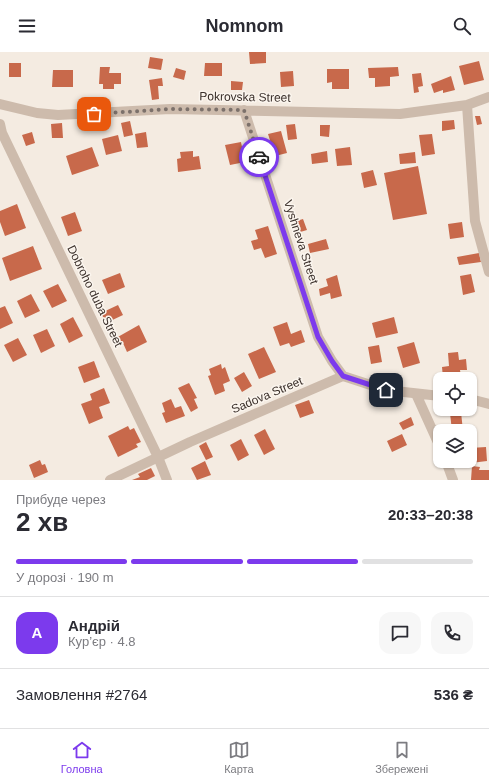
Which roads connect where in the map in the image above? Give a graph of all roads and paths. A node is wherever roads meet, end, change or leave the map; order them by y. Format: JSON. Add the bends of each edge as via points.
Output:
{"nodes":[{"id":1,"x":489,"y":97,"type":"edge"},
{"id":2,"x":0,"y":104,"type":"edge"},
{"id":3,"x":467,"y":105,"type":"junction"},
{"id":4,"x":244,"y":110,"type":"junction"},
{"id":5,"x":0,"y":124,"type":"edge"},
{"id":6,"x":489,"y":272,"type":"edge"},
{"id":7,"x":343,"y":376,"type":"junction"},
{"id":8,"x":416,"y":394,"type":"junction"},
{"id":9,"x":433,"y":395,"type":"edge"},
{"id":10,"x":477,"y":401,"type":"edge"},
{"id":11,"x":489,"y":404,"type":"edge"},
{"id":12,"x":433,"y":432,"type":"edge"},
{"id":13,"x":158,"y":458,"type":"junction"},
{"id":14,"x":449,"y":468,"type":"edge"},
{"id":15,"x":110,"y":480,"type":"edge"},
{"id":16,"x":167,"y":480,"type":"edge"},
{"id":17,"x":453,"y":480,"type":"edge"}],
"edges":[{"from":1,"to":3,"type":"street","name":"Pokrovska Street"},
{"from":2,"to":4,"type":"street","name":"Pokrovska Street","via":[[58,115],[170,109]]},
{"from":3,"to":4,"type":"street","name":"Pokrovska Street","via":[[400,114]]},
{"from":3,"to":6,"type":"street","via":[[475,221]]},
{"from":4,"to":7,"type":"street","name":"Vyshneva Street","via":[[318,337]]},
{"from":5,"to":13,"type":"street","name":"Dobroho duba Street","via":[[2,133]]},
{"from":7,"to":8,"type":"street","via":[[386,390]]},
{"from":7,"to":13,"type":"street","name":"Sadova Street"},
{"from":8,"to":9,"type":"street"},
{"from":8,"to":12,"type":"street"},
{"from":10,"to":11,"type":"street"},
{"from":13,"to":15,"type":"street","name":"Sadova Street"},
{"from":13,"to":16,"type":"street","name":"Dobroho duba Street"},
{"from":14,"to":17,"type":"street"}]}
